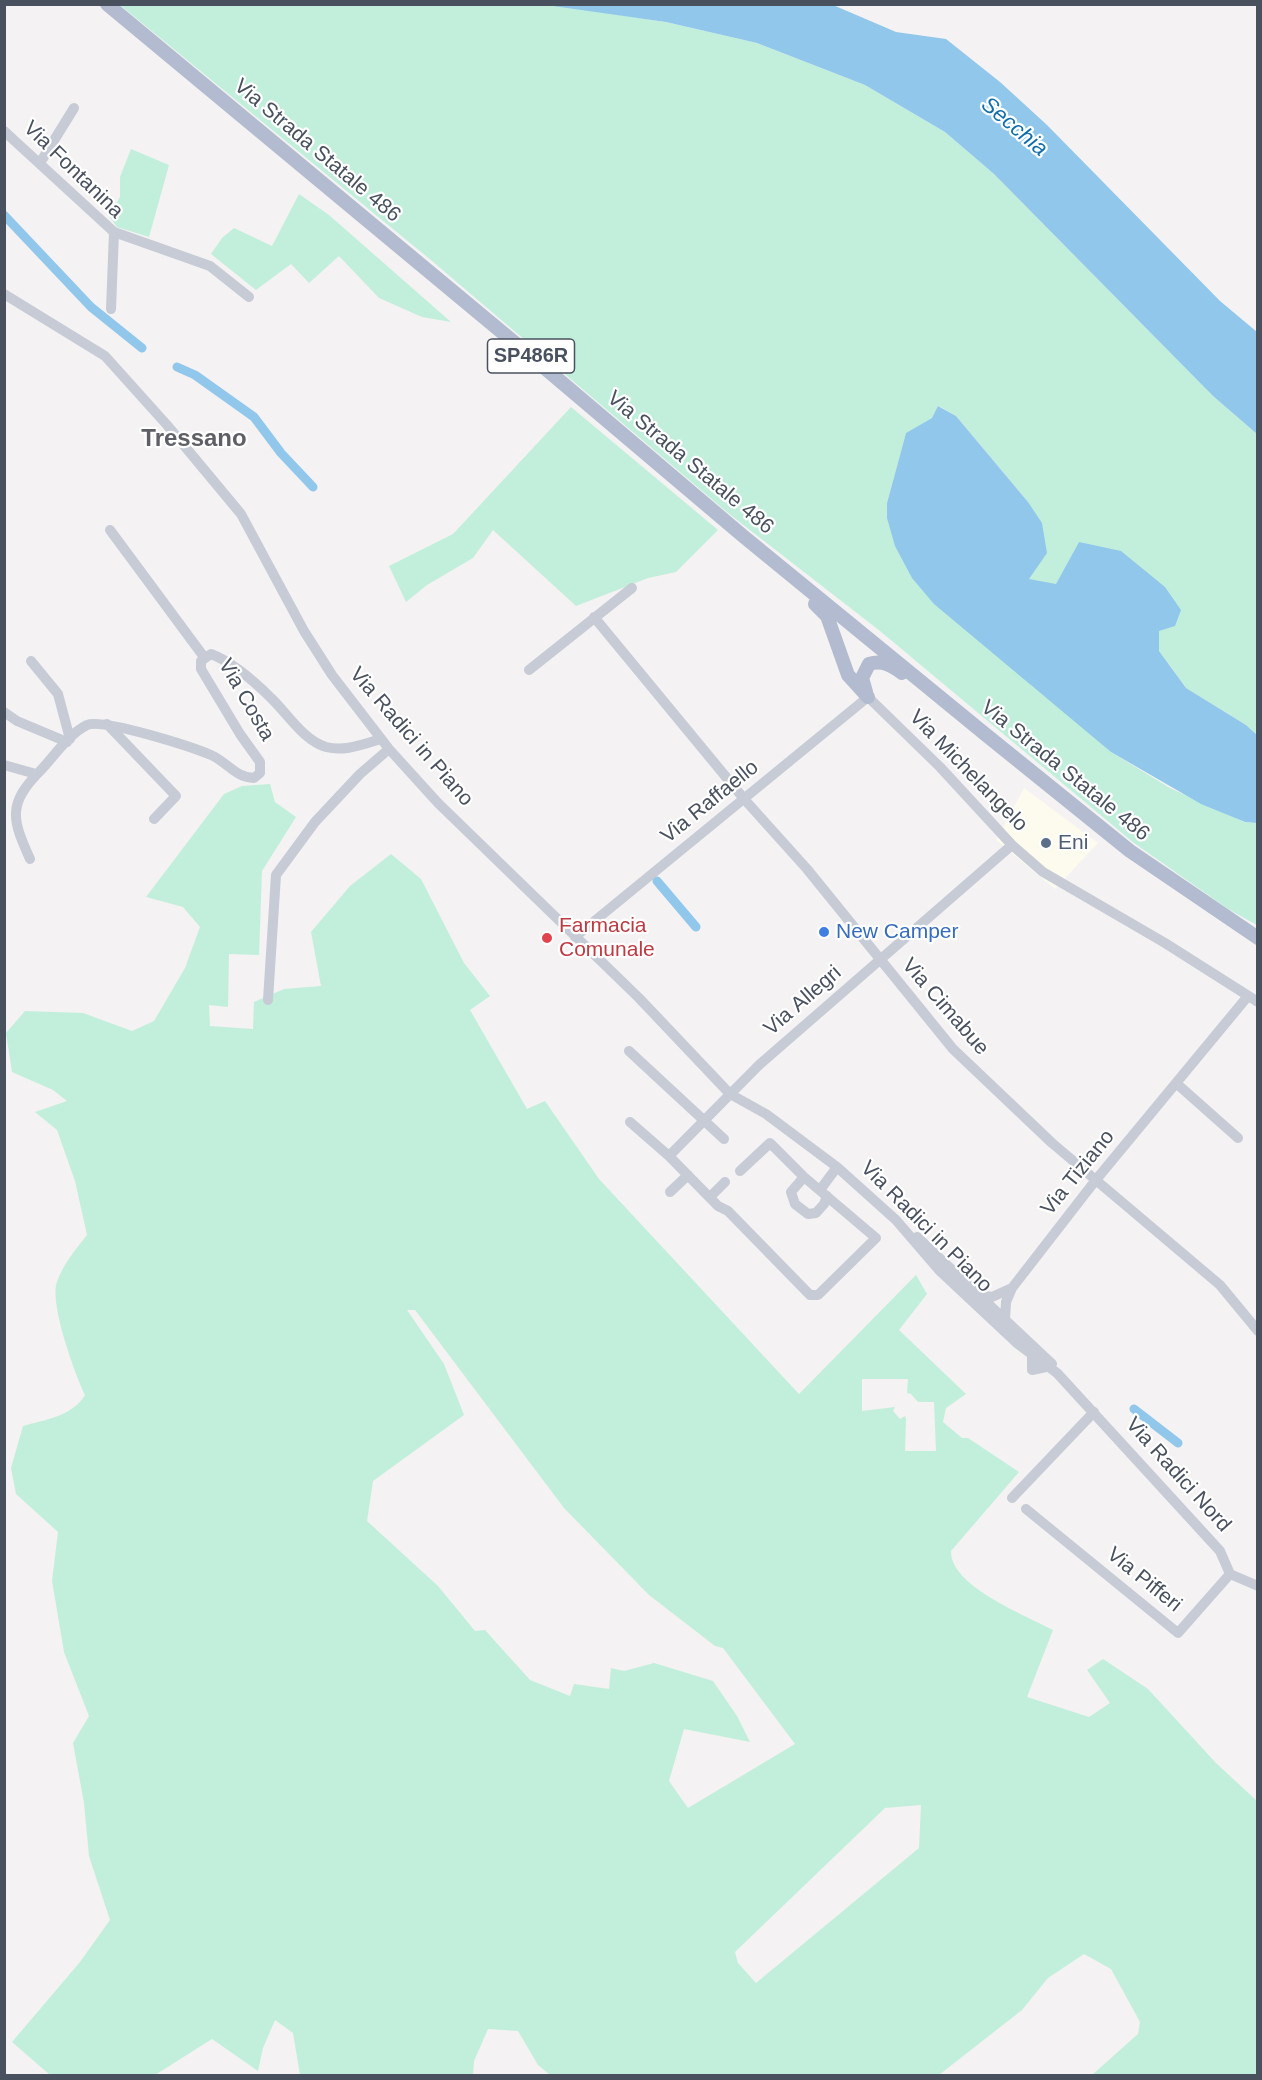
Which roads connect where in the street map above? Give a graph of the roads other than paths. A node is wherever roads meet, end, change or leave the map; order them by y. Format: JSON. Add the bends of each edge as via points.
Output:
{"nodes":[{"id":1,"x":107,"y":4,"type":"edge"},
{"id":2,"x":75,"y":108,"type":"dead end"},
{"id":3,"x":4,"y":131,"type":"edge"},
{"id":4,"x":40,"y":163,"type":"junction"},
{"id":5,"x":114,"y":232,"type":"junction"},
{"id":6,"x":4,"y":294,"type":"edge"},
{"id":7,"x":249,"y":297,"type":"dead end"},
{"id":8,"x":111,"y":309,"type":"dead end"},
{"id":9,"x":110,"y":530,"type":"dead end"},
{"id":10,"x":779,"y":566,"type":"junction"},
{"id":11,"x":632,"y":588,"type":"dead end"},
{"id":12,"x":594,"y":617,"type":"junction"},
{"id":13,"x":204,"y":657,"type":"junction"},
{"id":14,"x":31,"y":660,"type":"dead end"},
{"id":15,"x":529,"y":670,"type":"dead end"},
{"id":16,"x":868,"y":697,"type":"junction"},
{"id":17,"x":955,"y":708,"type":"junction"},
{"id":18,"x":4,"y":712,"type":"edge"},
{"id":19,"x":107,"y":724,"type":"junction"},
{"id":20,"x":381,"y":739,"type":"junction"},
{"id":21,"x":68,"y":740,"type":"junction"},
{"id":22,"x":389,"y":749,"type":"junction"},
{"id":23,"x":4,"y":765,"type":"edge"},
{"id":24,"x":33,"y":779,"type":"junction"},
{"id":25,"x":745,"y":800,"type":"junction"},
{"id":26,"x":154,"y":819,"type":"dead end"},
{"id":27,"x":1012,"y":845,"type":"junction"},
{"id":28,"x":30,"y":860,"type":"dead end"},
{"id":29,"x":575,"y":937,"type":"junction"},
{"id":30,"x":1257,"y":938,"type":"edge"},
{"id":31,"x":879,"y":961,"type":"junction"},
{"id":32,"x":268,"y":999,"type":"dead end"},
{"id":33,"x":1253,"y":999,"type":"edge"},
{"id":34,"x":629,"y":1051,"type":"dead end"},
{"id":35,"x":1176,"y":1083,"type":"junction"},
{"id":36,"x":730,"y":1094,"type":"junction"},
{"id":37,"x":704,"y":1120,"type":"junction"},
{"id":38,"x":630,"y":1122,"type":"dead end"},
{"id":39,"x":1238,"y":1138,"type":"dead end"},
{"id":40,"x":724,"y":1139,"type":"dead end"},
{"id":41,"x":669,"y":1156,"type":"junction"},
{"id":42,"x":837,"y":1167,"type":"junction"},
{"id":43,"x":740,"y":1171,"type":"dead end"},
{"id":44,"x":688,"y":1175,"type":"junction"},
{"id":45,"x":804,"y":1178,"type":"junction"},
{"id":46,"x":1095,"y":1181,"type":"junction"},
{"id":47,"x":725,"y":1182,"type":"dead end"},
{"id":48,"x":670,"y":1192,"type":"dead end"},
{"id":49,"x":823,"y":1193,"type":"junction"},
{"id":50,"x":710,"y":1197,"type":"junction"},
{"id":51,"x":896,"y":1220,"type":"junction"},
{"id":52,"x":1012,"y":1288,"type":"junction"},
{"id":53,"x":979,"y":1295,"type":"junction"},
{"id":54,"x":987,"y":1315,"type":"joint"},
{"id":55,"x":1005,"y":1320,"type":"junction"},
{"id":56,"x":1257,"y":1331,"type":"edge"},
{"id":57,"x":1030,"y":1343,"type":"junction"},
{"id":58,"x":1033,"y":1357,"type":"junction"},
{"id":59,"x":1046,"y":1367,"type":"junction"},
{"id":60,"x":1057,"y":1373,"type":"junction"},
{"id":61,"x":1094,"y":1412,"type":"junction"},
{"id":62,"x":1012,"y":1498,"type":"dead end"},
{"id":63,"x":1026,"y":1509,"type":"dead end"},
{"id":64,"x":1230,"y":1574,"type":"junction"},
{"id":65,"x":1257,"y":1586,"type":"edge"}],
"edges":[{"from":1,"to":10,"type":"main road","name":"Via Strada Statale 486","number":"SP486R"},
{"from":2,"to":4,"type":"street"},
{"from":3,"to":4,"type":"street","name":"Via Fontanina"},
{"from":4,"to":5,"type":"street","name":"Via Fontanina"},
{"from":5,"to":7,"type":"street","via":[[210,266]]},
{"from":5,"to":8,"type":"street","name":"Via Fontanina"},
{"from":6,"to":20,"type":"street","name":"Via Radici in Piano","via":[[105,356],[172,431],[241,514],[304,631]]},
{"from":9,"to":13,"type":"street"},
{"from":10,"to":16,"type":"main road","via":[[790,583],[827,616],[848,675]]},
{"from":10,"to":17,"type":"main road","name":"Via Strada Statale 486","number":"SP486R"},
{"from":11,"to":12,"type":"street"},
{"from":12,"to":15,"type":"street"},
{"from":12,"to":25,"type":"street","name":"Via Cimabue"},
{"from":13,"to":19,"type":"street","name":"Via Costa","via":[[201,669],[260,762],[260,772],[254,778],[243,778],[212,755]]},
{"from":13,"to":20,"type":"street","name":"Via Costa","via":[[211,654],[222,658],[325,747],[340,749]]},
{"from":14,"to":21,"type":"street","via":[[58,694]]},
{"from":16,"to":17,"type":"main road","via":[[863,670],[878,662],[897,669]]},
{"from":16,"to":25,"type":"street","name":"Via Raffaello"},
{"from":16,"to":27,"type":"street","name":"Via Michelangelo"},
{"from":17,"to":30,"type":"main road","name":"Via Strada Statale 486","number":"SP486R","via":[[1130,851]]},
{"from":18,"to":21,"type":"street"},
{"from":19,"to":21,"type":"street","via":[[88,725]]},
{"from":19,"to":26,"type":"street","via":[[176,796]]},
{"from":20,"to":22,"type":"street","name":"Via Radici in Piano"},
{"from":21,"to":24,"type":"street"},
{"from":22,"to":29,"type":"street","name":"Via Radici in Piano","via":[[438,803]]},
{"from":22,"to":32,"type":"street","via":[[315,822],[276,875]]},
{"from":23,"to":24,"type":"street"},
{"from":24,"to":28,"type":"street","via":[[17,801],[14,816]]},
{"from":25,"to":29,"type":"street","name":"Via Raffaello"},
{"from":25,"to":31,"type":"street","name":"Via Cimabue","via":[[807,869]]},
{"from":27,"to":31,"type":"street","name":"Via Allegri"},
{"from":27,"to":33,"type":"street","name":"Via Michelangelo","via":[[1043,872]]},
{"from":29,"to":36,"type":"street","name":"Via Radici in Piano"},
{"from":31,"to":36,"type":"street","name":"Via Allegri"},
{"from":31,"to":46,"type":"street","name":"Via Cimabue","via":[[953,1049]]},
{"from":33,"to":35,"type":"street","name":"Via Tiziano"},
{"from":34,"to":37,"type":"street"},
{"from":35,"to":39,"type":"street"},
{"from":35,"to":46,"type":"street","name":"Via Tiziano"},
{"from":36,"to":37,"type":"street","name":"Via Allegri"},
{"from":36,"to":42,"type":"street","name":"Via Radici in Piano","via":[[766,1114]]},
{"from":37,"to":40,"type":"street"},
{"from":37,"to":41,"type":"street","name":"Via Allegri"},
{"from":38,"to":41,"type":"street"},
{"from":41,"to":44,"type":"street"},
{"from":42,"to":49,"type":"street","name":"Via Radici in Piano"},
{"from":42,"to":51,"type":"street","name":"Via Radici in Piano"},
{"from":43,"to":45,"type":"street","via":[[770,1143]]},
{"from":44,"to":48,"type":"street"},
{"from":44,"to":50,"type":"street"},
{"from":45,"to":49,"type":"street"},
{"from":45,"to":49,"type":"street","name":"Via Radici in Piano","via":[[791,1192],[795,1204],[808,1214],[816,1213]]},
{"from":46,"to":52,"type":"street","name":"Via Tiziano"},
{"from":46,"to":56,"type":"street","name":"Via Cimabue","via":[[1220,1285]]},
{"from":47,"to":50,"type":"street"},
{"from":49,"to":50,"type":"street","via":[[876,1238],[815,1296]]},
{"from":51,"to":53,"type":"street","name":"Via Radici Nord"},
{"from":51,"to":54,"type":"street","name":"Via Radici in Piano","via":[[939,1270]]},
{"from":52,"to":53,"type":"street","via":[[992,1297]]},
{"from":52,"to":55,"type":"street"},
{"from":53,"to":55,"type":"street","name":"Via Radici Nord"},
{"from":54,"to":58,"type":"street","name":"Via Radici Nord"},
{"from":55,"to":57,"type":"street","name":"Via Radici Nord"},
{"from":57,"to":58,"type":"street"},
{"from":57,"to":60,"type":"street","name":"Via Radici Nord"},
{"from":58,"to":59,"type":"street","name":"Via Radici Nord"},
{"from":58,"to":59,"type":"street","via":[[1032,1370]]},
{"from":59,"to":60,"type":"street","name":"Via Radici Nord"},
{"from":60,"to":61,"type":"street","name":"Via Radici Nord"},
{"from":61,"to":62,"type":"street"},
{"from":61,"to":64,"type":"street","name":"Via Radici Nord","via":[[1220,1551]]},
{"from":63,"to":64,"type":"street","name":"Via Pifferi","via":[[1178,1633]]},
{"from":64,"to":65,"type":"street"}]}
